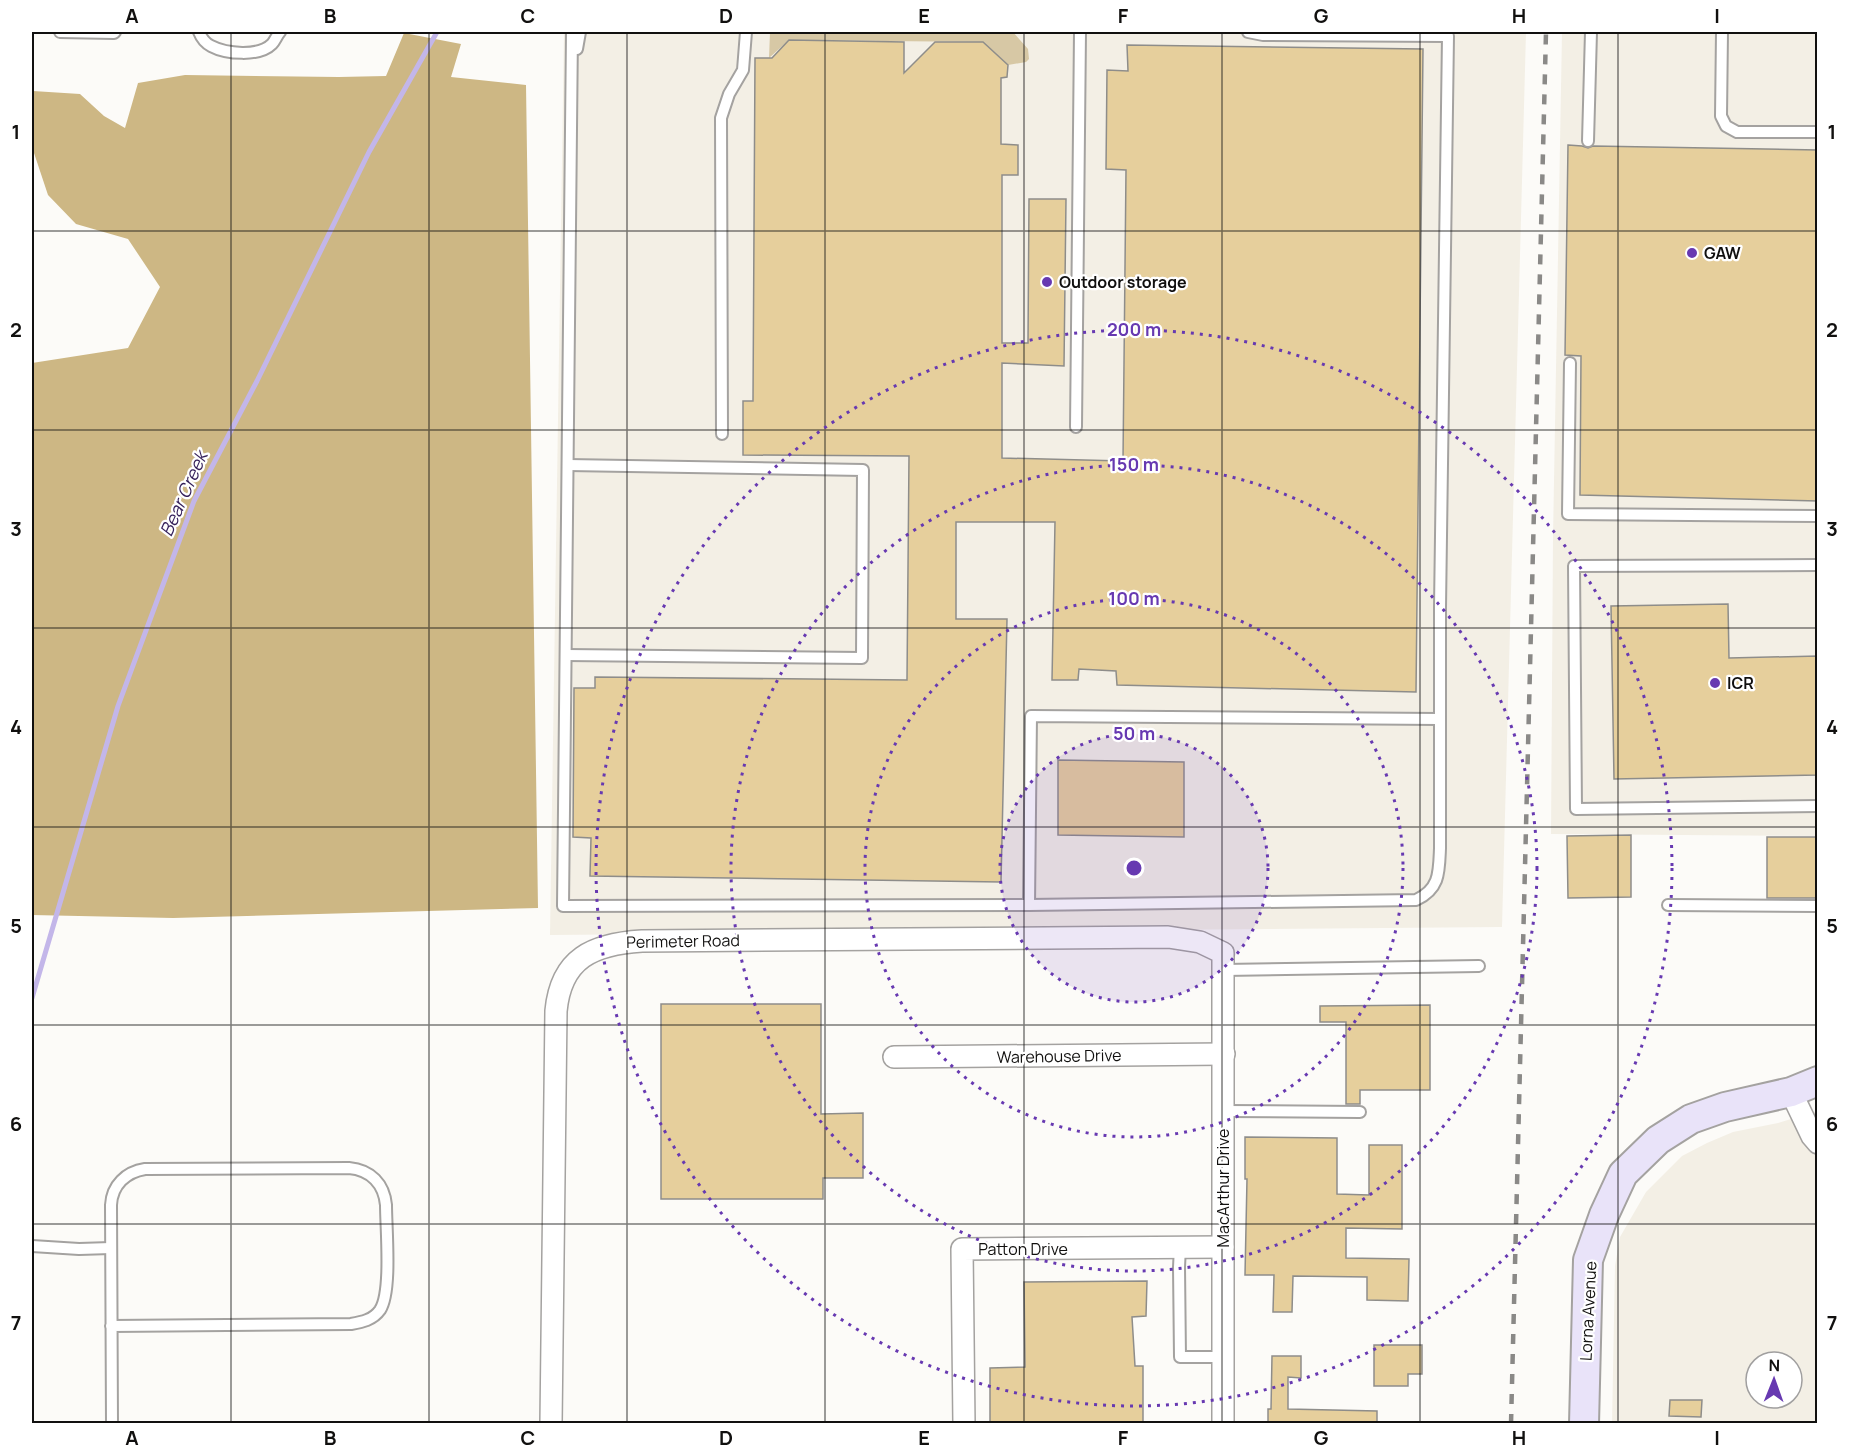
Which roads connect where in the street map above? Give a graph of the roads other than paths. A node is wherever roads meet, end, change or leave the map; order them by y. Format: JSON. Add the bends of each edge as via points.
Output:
{"nodes":[{"id":1,"x":60,"y":32,"type":"edge"},
{"id":2,"x":115,"y":32,"type":"edge"},
{"id":3,"x":199,"y":32,"type":"edge"},
{"id":4,"x":280,"y":32,"type":"edge"},
{"id":5,"x":572,"y":32,"type":"edge"},
{"id":6,"x":580,"y":32,"type":"edge"},
{"id":7,"x":746,"y":32,"type":"edge"},
{"id":8,"x":1080,"y":32,"type":"edge"},
{"id":9,"x":1248,"y":32,"type":"edge"},
{"id":10,"x":1591,"y":32,"type":"edge"},
{"id":11,"x":1722,"y":32,"type":"edge"},
{"id":12,"x":572,"y":76,"type":"junction"},
{"id":13,"x":1818,"y":132,"type":"edge"},
{"id":14,"x":1588,"y":141,"type":"dead end"},
{"id":15,"x":1570,"y":363,"type":"dead end"},
{"id":16,"x":1076,"y":428,"type":"dead end"},
{"id":17,"x":722,"y":434,"type":"dead end"},
{"id":18,"x":568,"y":465,"type":"junction"},
{"id":19,"x":1818,"y":516,"type":"edge"},
{"id":20,"x":1818,"y":565,"type":"edge"},
{"id":21,"x":566,"y":656,"type":"junction"},
{"id":22,"x":1439,"y":719,"type":"junction"},
{"id":23,"x":1818,"y":806,"type":"edge"},
{"id":24,"x":1668,"y":905,"type":"dead end"},
{"id":25,"x":1029,"y":906,"type":"junction"},
{"id":26,"x":1818,"y":906,"type":"edge"},
{"id":27,"x":1223,"y":961,"type":"junction"},
{"id":28,"x":1479,"y":966,"type":"dead end"},
{"id":29,"x":1224,"y":1054,"type":"junction"},
{"id":30,"x":894,"y":1057,"type":"dead end"},
{"id":31,"x":1818,"y":1081,"type":"edge"},
{"id":32,"x":1791,"y":1092,"type":"junction"},
{"id":33,"x":1223,"y":1111,"type":"junction"},
{"id":34,"x":1360,"y":1112,"type":"dead end"},
{"id":35,"x":1818,"y":1143,"type":"edge"},
{"id":36,"x":32,"y":1246,"type":"edge"},
{"id":37,"x":1180,"y":1247,"type":"junction"},
{"id":38,"x":1223,"y":1247,"type":"junction"},
{"id":39,"x":111,"y":1248,"type":"junction"},
{"id":40,"x":111,"y":1326,"type":"junction"},
{"id":41,"x":1223,"y":1358,"type":"junction"},
{"id":42,"x":112,"y":1424,"type":"edge"},
{"id":43,"x":550,"y":1424,"type":"edge"},
{"id":44,"x":964,"y":1424,"type":"edge"},
{"id":45,"x":1223,"y":1424,"type":"edge"},
{"id":46,"x":1584,"y":1424,"type":"edge"}],
"edges":[{"from":1,"to":2,"type":"lane"},
{"from":3,"to":4,"type":"lane","via":[[208,45],[222,51],[249,52],[271,45]]},
{"from":5,"to":12,"type":"lane"},
{"from":6,"to":12,"type":"lane"},
{"from":7,"to":17,"type":"lane","via":[[743,70],[729,94],[722,118]]},
{"from":8,"to":16,"type":"lane"},
{"from":9,"to":22,"type":"lane","via":[[1448,36]]},
{"from":10,"to":14,"type":"lane"},
{"from":11,"to":13,"type":"lane","via":[[1721,116],[1726,126],[1737,132]]},
{"from":12,"to":18,"type":"lane"},
{"from":15,"to":19,"type":"lane","via":[[1568,514]]},
{"from":18,"to":21,"type":"lane"},
{"from":18,"to":21,"type":"lane","via":[[863,470],[862,658]]},
{"from":20,"to":23,"type":"lane","via":[[1574,566],[1575,809]]},
{"from":21,"to":25,"type":"lane","via":[[563,906]]},
{"from":22,"to":25,"type":"lane","via":[[1439,871],[1428,894],[1416,900]]},
{"from":22,"to":25,"type":"lane","via":[[1030,716]]},
{"from":24,"to":26,"type":"lane"},
{"from":27,"to":28,"type":"lane"},
{"from":27,"to":29,"type":"street","name":"MacArthur Drive"},
{"from":27,"to":43,"type":"street","name":"Perimeter Road","via":[[1200,942],[1168,937],[642,940],[607,946],[578,959],[562,983],[556,1011]]},
{"from":29,"to":30,"type":"street","name":"Warehouse Drive"},
{"from":29,"to":33,"type":"street","name":"MacArthur Drive"},
{"from":31,"to":32,"type":"street","name":"Lorna Avenue"},
{"from":32,"to":35,"type":"street"},
{"from":32,"to":46,"type":"street","name":"Lorna Avenue","via":[[1691,1119],[1658,1140],[1623,1174],[1588,1260]]},
{"from":33,"to":34,"type":"lane"},
{"from":33,"to":38,"type":"street","name":"MacArthur Drive"},
{"from":36,"to":39,"type":"lane"},
{"from":37,"to":38,"type":"street","name":"Patton Drive"},
{"from":37,"to":41,"type":"lane","via":[[1180,1357]]},
{"from":37,"to":44,"type":"street","name":"Patton Drive","via":[[962,1249]]},
{"from":38,"to":41,"type":"street","name":"MacArthur Drive"},
{"from":39,"to":40,"type":"lane"},
{"from":39,"to":40,"type":"lane","via":[[114,1191],[127,1175],[139,1170],[357,1169],[375,1178],[385,1197],[386,1294],[380,1310],[364,1322]]},
{"from":40,"to":42,"type":"lane"},
{"from":41,"to":45,"type":"street","name":"MacArthur Drive"}]}
